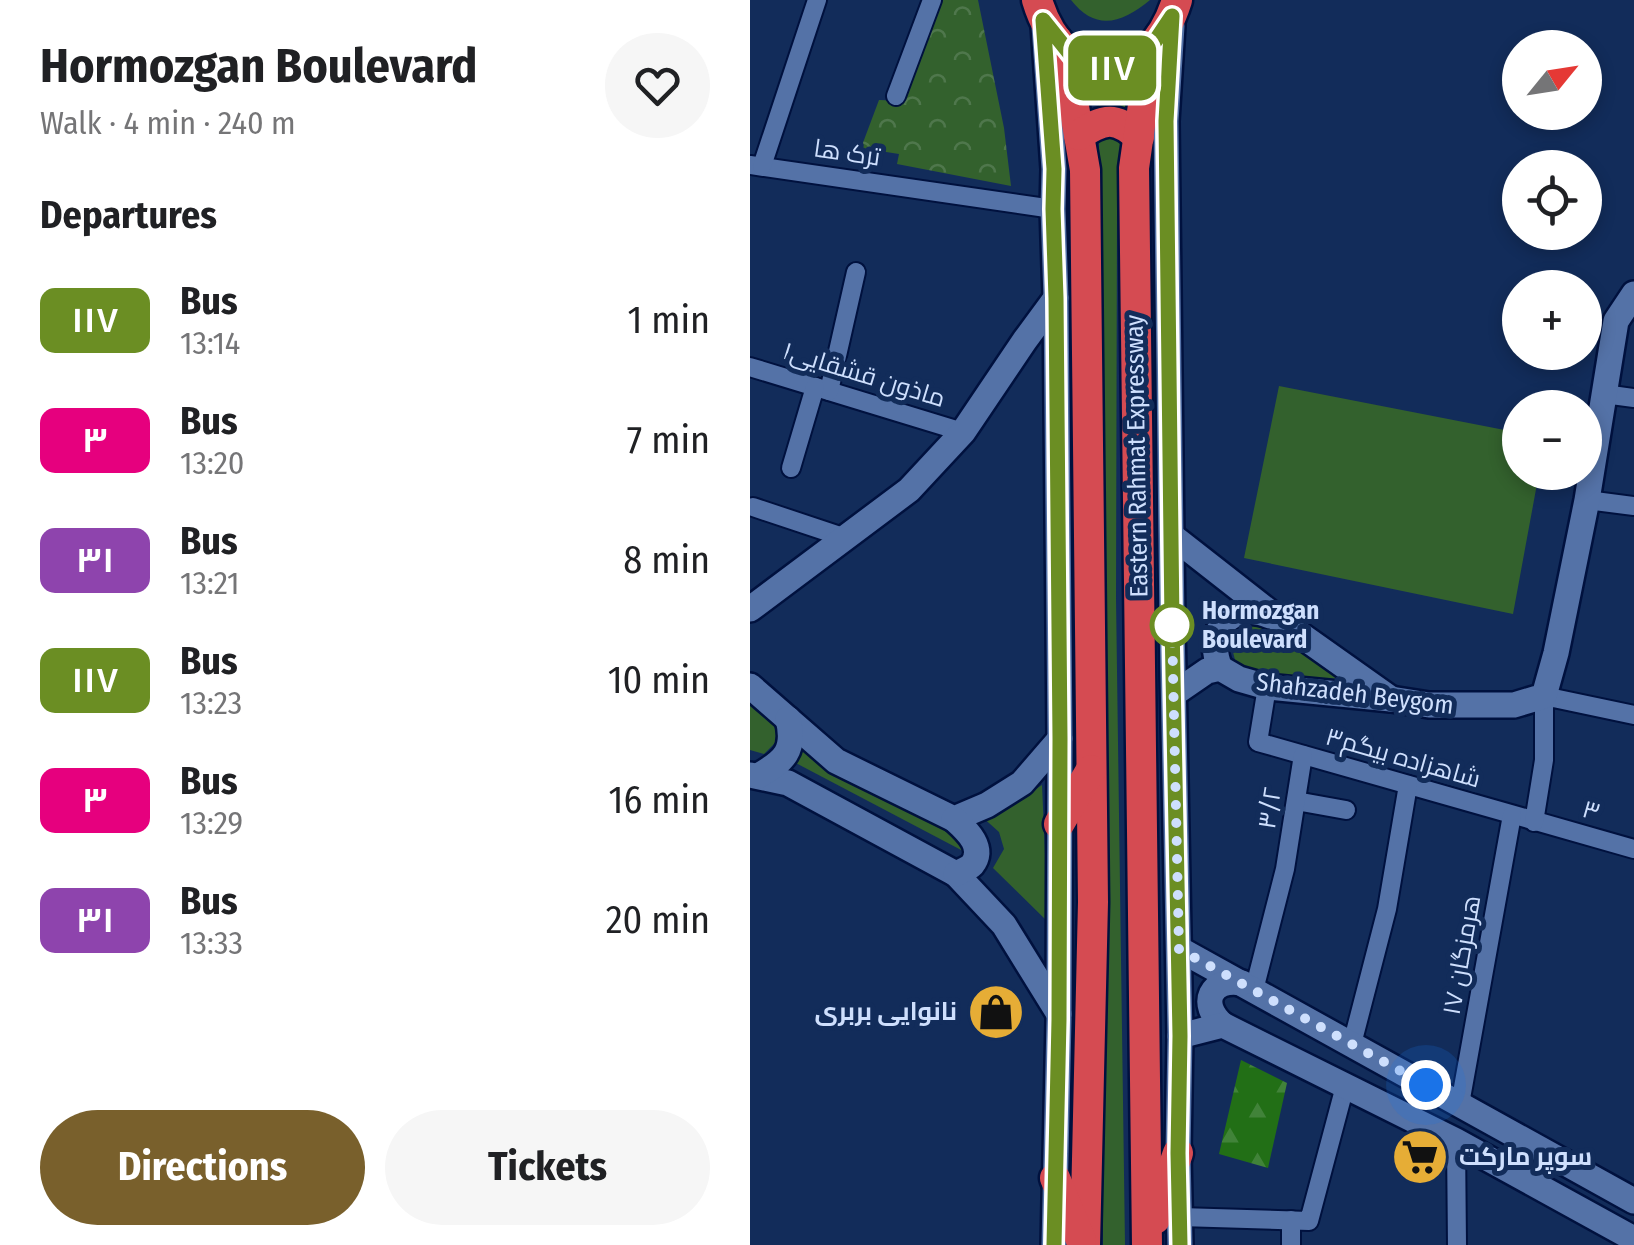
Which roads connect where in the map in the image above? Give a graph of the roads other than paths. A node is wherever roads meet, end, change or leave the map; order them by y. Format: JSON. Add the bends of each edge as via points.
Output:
{"nodes":[{"id":1,"x":818,"y":0,"type":"edge"},
{"id":2,"x":932,"y":0,"type":"edge"},
{"id":3,"x":1170,"y":17,"type":"edge"},
{"id":4,"x":1046,"y":20,"type":"edge"},
{"id":5,"x":896,"y":96,"type":"dead end"},
{"id":6,"x":1079,"y":135,"type":"junction"},
{"id":7,"x":1139,"y":136,"type":"junction"},
{"id":8,"x":756,"y":165,"type":"edge"},
{"id":9,"x":1053,"y":209,"type":"junction"},
{"id":10,"x":856,"y":272,"type":"dead end"},
{"id":11,"x":1634,"y":294,"type":"edge"},
{"id":12,"x":1056,"y":298,"type":"junction"},
{"id":13,"x":750,"y":367,"type":"edge"},
{"id":14,"x":822,"y":389,"type":"junction"},
{"id":15,"x":1604,"y":394,"type":"junction"},
{"id":16,"x":1634,"y":398,"type":"edge"},
{"id":17,"x":964,"y":432,"type":"junction"},
{"id":18,"x":791,"y":468,"type":"dead end"},
{"id":19,"x":1587,"y":500,"type":"junction"},
{"id":20,"x":753,"y":506,"type":"dead end"},
{"id":21,"x":1634,"y":506,"type":"edge"},
{"id":22,"x":1172,"y":536,"type":"junction"},
{"id":23,"x":846,"y":538,"type":"junction"},
{"id":24,"x":750,"y":608,"type":"edge"},
{"id":25,"x":1278,"y":619,"type":"junction"},
{"id":26,"x":1220,"y":668,"type":"junction"},
{"id":27,"x":750,"y":686,"type":"edge"},
{"id":28,"x":1267,"y":688,"type":"junction"},
{"id":29,"x":1174,"y":692,"type":"junction"},
{"id":30,"x":1544,"y":696,"type":"junction"},
{"id":31,"x":1391,"y":699,"type":"junction"},
{"id":32,"x":1634,"y":714,"type":"edge"},
{"id":33,"x":788,"y":720,"type":"junction"},
{"id":34,"x":1060,"y":739,"type":"junction"},
{"id":35,"x":1304,"y":755,"type":"junction"},
{"id":36,"x":1093,"y":767,"type":"junction"},
{"id":37,"x":754,"y":776,"type":"edge"},
{"id":38,"x":1408,"y":786,"type":"junction"},
{"id":39,"x":1296,"y":800,"type":"junction"},
{"id":40,"x":1346,"y":810,"type":"dead end"},
{"id":41,"x":1512,"y":816,"type":"junction"},
{"id":42,"x":954,"y":819,"type":"junction"},
{"id":43,"x":1534,"y":822,"type":"junction"},
{"id":44,"x":1060,"y":824,"type":"junction"},
{"id":45,"x":1634,"y":850,"type":"edge"},
{"id":46,"x":956,"y":874,"type":"junction"},
{"id":47,"x":1179,"y":949,"type":"junction"},
{"id":48,"x":1248,"y":986,"type":"junction"},
{"id":49,"x":1059,"y":1014,"type":"junction"},
{"id":50,"x":1222,"y":1025,"type":"junction"},
{"id":51,"x":1180,"y":1036,"type":"junction"},
{"id":52,"x":1352,"y":1044,"type":"junction"},
{"id":53,"x":1345,"y":1086,"type":"junction"},
{"id":54,"x":1460,"y":1104,"type":"junction"},
{"id":55,"x":1456,"y":1141,"type":"junction"},
{"id":56,"x":1178,"y":1153,"type":"junction"},
{"id":57,"x":1055,"y":1178,"type":"junction"},
{"id":58,"x":1634,"y":1200,"type":"edge"},
{"id":59,"x":1180,"y":1217,"type":"junction"},
{"id":60,"x":1300,"y":1221,"type":"junction"},
{"id":61,"x":1624,"y":1238,"type":"edge"},
{"id":62,"x":1148,"y":1243,"type":"edge"},
{"id":63,"x":1054,"y":1245,"type":"edge"},
{"id":64,"x":1084,"y":1245,"type":"edge"},
{"id":65,"x":1180,"y":1245,"type":"edge"},
{"id":66,"x":1291,"y":1245,"type":"edge"},
{"id":67,"x":1457,"y":1245,"type":"edge"}],
"edges":[{"from":1,"to":8,"type":"street"},
{"from":2,"to":5,"type":"street"},
{"from":3,"to":4,"type":"highway","via":[[1148,52],[1120,68],[1075,60]]},
{"from":3,"to":7,"type":"highway","name":"Eastern Rahmat Expressway","via":[[1145,91]]},
{"from":3,"to":22,"type":"street"},
{"from":4,"to":6,"type":"highway","name":"Eastern Rahmat Expressway"},
{"from":4,"to":9,"type":"street"},
{"from":6,"to":7,"type":"highway","via":[[1118,121]]},
{"from":6,"to":36,"type":"highway","name":"Eastern Rahmat Expressway","via":[[1085,170]]},
{"from":7,"to":62,"type":"highway","name":"Eastern Rahmat Expressway","via":[[1134,187]]},
{"from":8,"to":9,"type":"street","name":"ترک ها"},
{"from":9,"to":12,"type":"street"},
{"from":10,"to":14,"type":"street"},
{"from":11,"to":15,"type":"street","via":[[1616,321]]},
{"from":12,"to":17,"type":"street"},
{"from":12,"to":34,"type":"street"},
{"from":13,"to":14,"type":"street","name":"ماذون قشقایی۱"},
{"from":14,"to":17,"type":"street","name":"ماذون قشقایی۱"},
{"from":14,"to":18,"type":"street"},
{"from":15,"to":16,"type":"street"},
{"from":15,"to":19,"type":"street"},
{"from":17,"to":23,"type":"street","via":[[909,490]]},
{"from":19,"to":21,"type":"street"},
{"from":19,"to":30,"type":"street"},
{"from":20,"to":23,"type":"street"},
{"from":22,"to":25,"type":"street"},
{"from":22,"to":29,"type":"street"},
{"from":23,"to":24,"type":"street"},
{"from":25,"to":26,"type":"street","via":[[1250,609],[1228,618],[1214,645]]},
{"from":25,"to":31,"type":"street"},
{"from":26,"to":28,"type":"street","name":"Shahzadeh Beygom"},
{"from":26,"to":29,"type":"street"},
{"from":27,"to":33,"type":"street"},
{"from":28,"to":31,"type":"street","name":"Shahzadeh Beygom"},
{"from":28,"to":35,"type":"street","name":"۳شاهزاده بیگم","via":[[1258,742]]},
{"from":29,"to":47,"type":"street"},
{"from":30,"to":31,"type":"street","name":"Shahzadeh Beygom","via":[[1469,707]]},
{"from":30,"to":32,"type":"street"},
{"from":30,"to":43,"type":"street","via":[[1544,760]]},
{"from":33,"to":37,"type":"street","via":[[790,750]]},
{"from":33,"to":42,"type":"street","via":[[836,761]]},
{"from":34,"to":42,"type":"street","via":[[1022,783]]},
{"from":34,"to":44,"type":"street"},
{"from":35,"to":38,"type":"street","name":"۳شاهزاده بیگم"},
{"from":35,"to":39,"type":"street","name":"۳/۲"},
{"from":36,"to":44,"type":"highway"},
{"from":36,"to":64,"type":"highway","name":"Eastern Rahmat Expressway"},
{"from":37,"to":46,"type":"street","via":[[788,783]]},
{"from":38,"to":41,"type":"street","name":"۳شاهزاده بیگم"},
{"from":38,"to":52,"type":"street","via":[[1387,910]]},
{"from":39,"to":40,"type":"street"},
{"from":39,"to":48,"type":"street","name":"۳/۲","via":[[1286,869]]},
{"from":41,"to":43,"type":"street","name":"۳شاهزاده بیگم"},
{"from":41,"to":54,"type":"street","name":"هرمزگان ۱۷"},
{"from":42,"to":46,"type":"street","via":[[973,836],[977,852],[972,865]]},
{"from":43,"to":45,"type":"street","name":"۳"},
{"from":44,"to":49,"type":"street"},
{"from":46,"to":49,"type":"street","via":[[1004,926]]},
{"from":47,"to":48,"type":"street"},
{"from":47,"to":51,"type":"street"},
{"from":48,"to":50,"type":"street","via":[[1230,981],[1212,994],[1209,1006]]},
{"from":48,"to":52,"type":"street"},
{"from":49,"to":57,"type":"street"},
{"from":50,"to":51,"type":"street"},
{"from":50,"to":53,"type":"street"},
{"from":51,"to":56,"type":"street"},
{"from":52,"to":54,"type":"street"},
{"from":53,"to":55,"type":"street"},
{"from":53,"to":60,"type":"street"},
{"from":54,"to":58,"type":"street"},
{"from":55,"to":61,"type":"street"},
{"from":55,"to":67,"type":"street"},
{"from":56,"to":59,"type":"street"},
{"from":56,"to":62,"type":"highway"},
{"from":57,"to":63,"type":"street"},
{"from":57,"to":64,"type":"highway"},
{"from":59,"to":60,"type":"street"},
{"from":59,"to":65,"type":"street"},
{"from":60,"to":66,"type":"street"}]}
